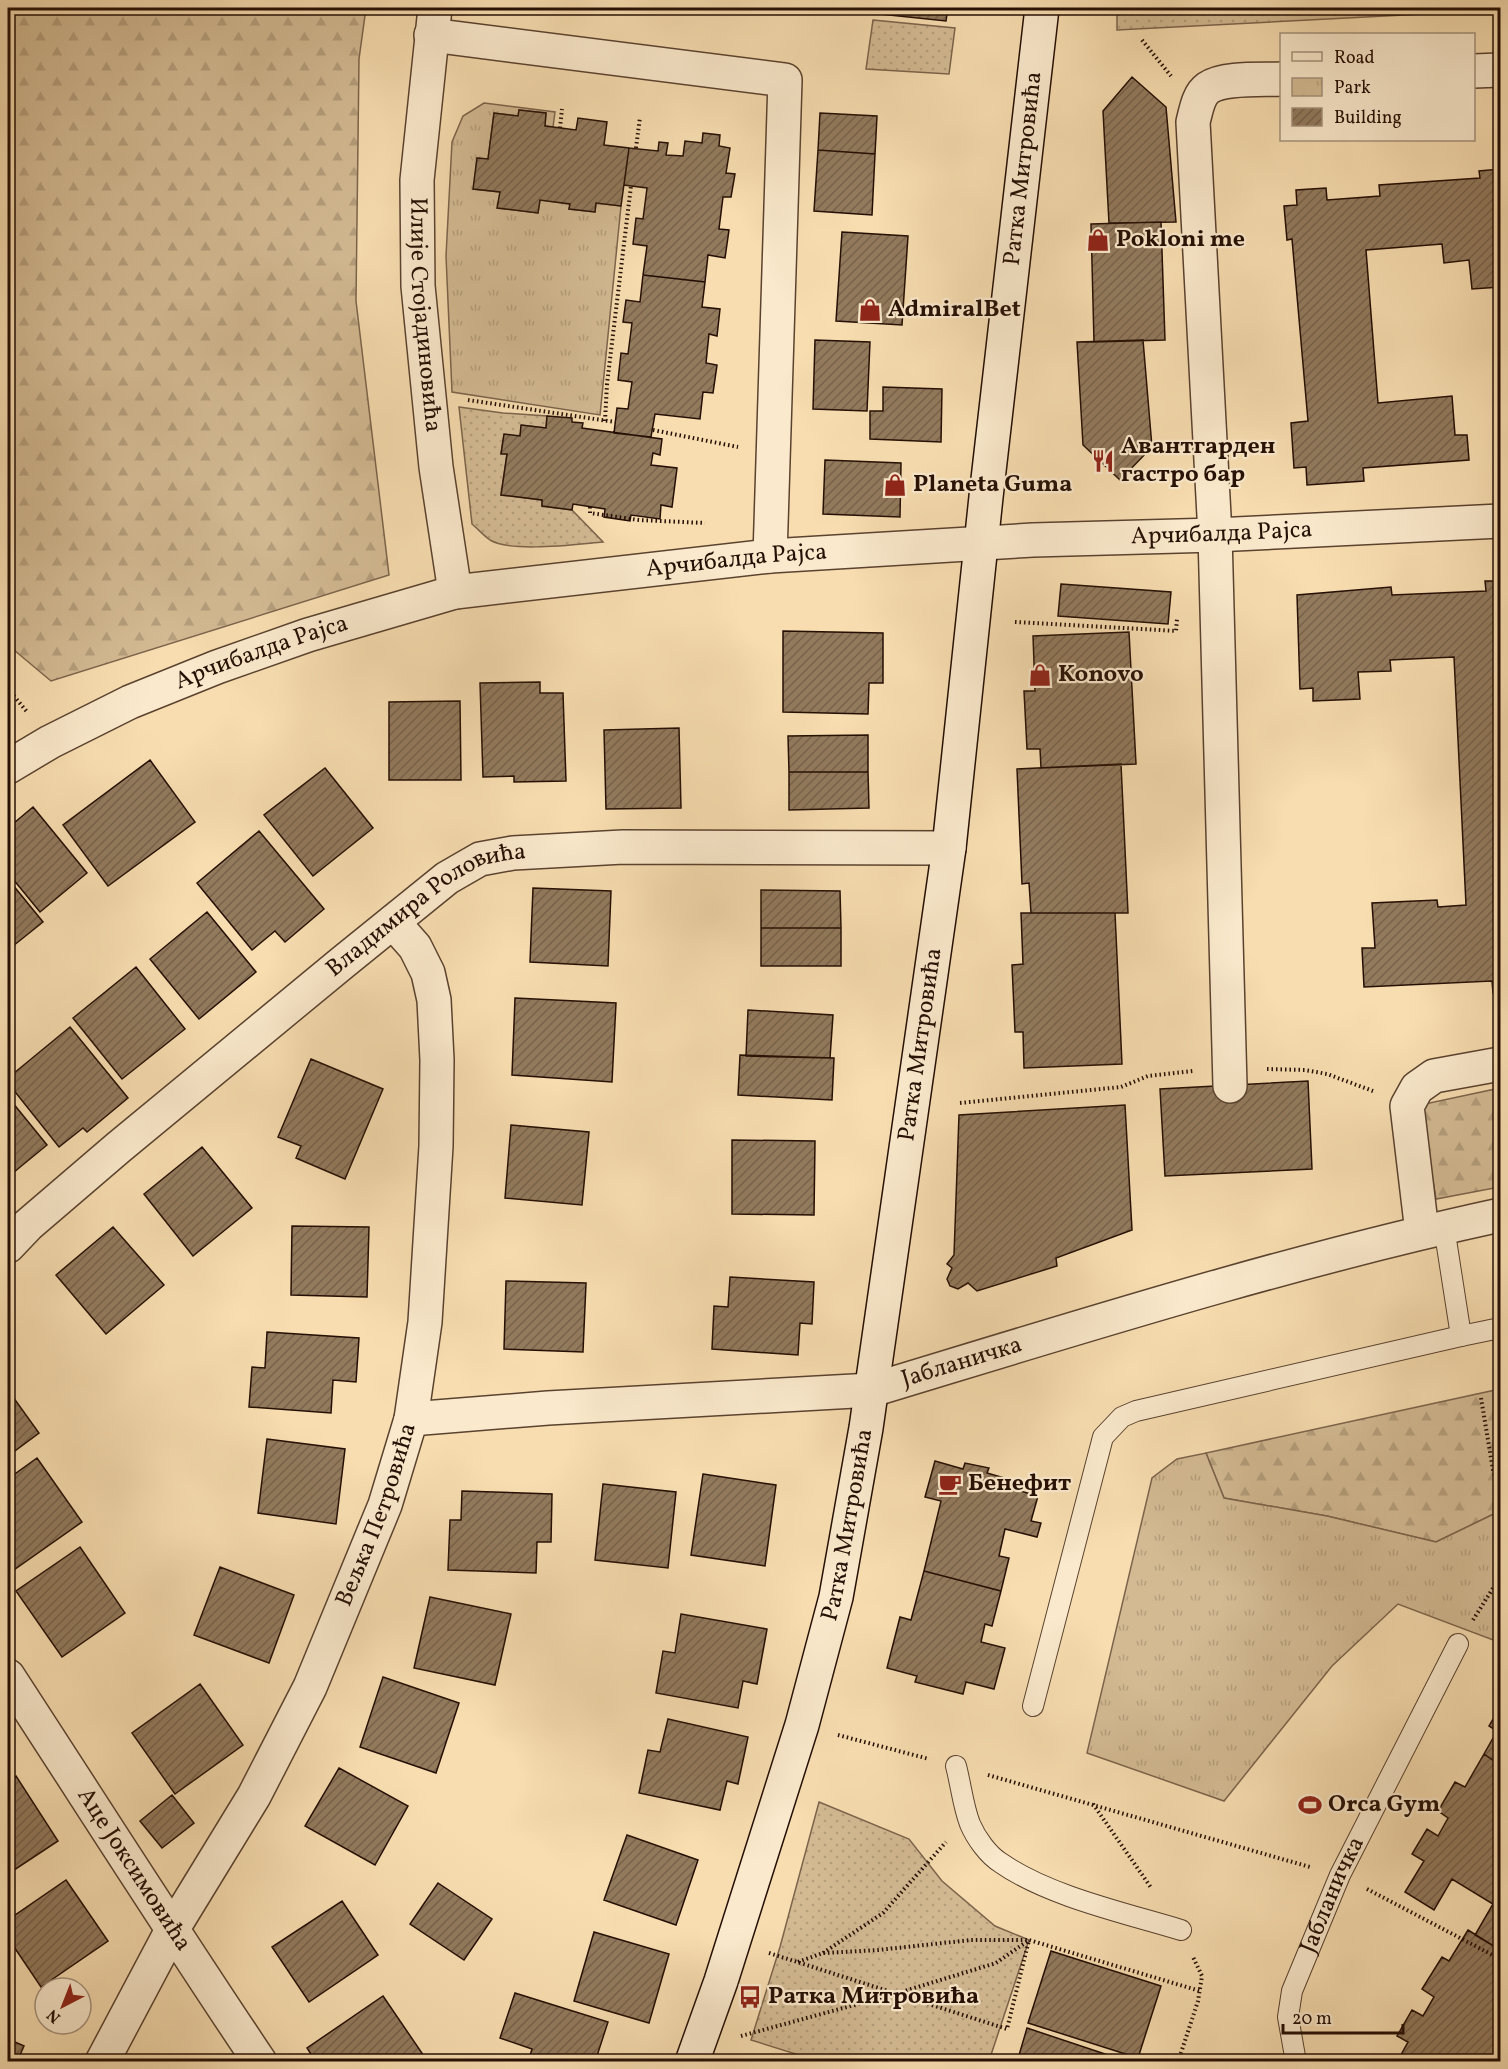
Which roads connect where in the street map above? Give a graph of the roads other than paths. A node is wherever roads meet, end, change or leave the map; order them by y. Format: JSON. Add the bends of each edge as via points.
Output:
{"nodes":[{"id":1,"x":1042,"y":8,"type":"edge"},
{"id":2,"x":433,"y":21,"type":"edge"},
{"id":3,"x":1500,"y":70,"type":"edge"},
{"id":4,"x":1475,"y":71,"type":"edge"},
{"id":5,"x":1280,"y":79,"type":"edge"},
{"id":6,"x":1500,"y":520,"type":"edge"},
{"id":7,"x":1215,"y":535,"type":"junction"},
{"id":8,"x":982,"y":544,"type":"junction"},
{"id":9,"x":770,"y":556,"type":"junction"},
{"id":10,"x":455,"y":591,"type":"junction"},
{"id":11,"x":8,"y":767,"type":"edge"},
{"id":12,"x":949,"y":848,"type":"junction"},
{"id":13,"x":393,"y":922,"type":"junction"},
{"id":14,"x":1500,"y":1064,"type":"edge"},
{"id":15,"x":1230,"y":1086,"type":"dead end"},
{"id":16,"x":1500,"y":1215,"type":"edge"},
{"id":17,"x":1433,"y":1229,"type":"junction"},
{"id":18,"x":8,"y":1246,"type":"edge"},
{"id":19,"x":1500,"y":1328,"type":"edge"},
{"id":20,"x":1461,"y":1336,"type":"junction"},
{"id":21,"x":872,"y":1390,"type":"junction"},
{"id":22,"x":411,"y":1419,"type":"junction"},
{"id":23,"x":1458,"y":1644,"type":"road end"},
{"id":24,"x":8,"y":1676,"type":"edge"},
{"id":25,"x":1032,"y":1706,"type":"dead end"},
{"id":26,"x":956,"y":1766,"type":"road end"},
{"id":27,"x":172,"y":1930,"type":"junction"},
{"id":28,"x":1181,"y":1930,"type":"road end"},
{"id":29,"x":102,"y":2061,"type":"edge"},
{"id":30,"x":260,"y":2061,"type":"edge"},
{"id":31,"x":692,"y":2061,"type":"edge"},
{"id":32,"x":1296,"y":2061,"type":"edge"}],
"edges":[{"from":1,"to":8,"type":"street","name":"Ратка Митровића"},
{"from":2,"to":9,"type":"street","name":"Илије Стојадиновића","via":[[785,80]]},
{"from":2,"to":10,"type":"street","name":"Илије Стојадиновића","via":[[417,180],[418,286],[436,467]]},
{"from":3,"to":4,"type":"street"},
{"from":5,"to":7,"type":"street","via":[[1220,83],[1206,89],[1193,122]]},
{"from":6,"to":7,"type":"street","name":"Арчибалда Рајса"},
{"from":7,"to":8,"type":"street","name":"Арчибалда Рајса"},
{"from":7,"to":15,"type":"street"},
{"from":8,"to":9,"type":"street","name":"Арчибалда Рајса"},
{"from":8,"to":12,"type":"street","name":"Ратка Митровића"},
{"from":9,"to":10,"type":"street","name":"Арчибалда Рајса"},
{"from":10,"to":11,"type":"street","name":"Арчибалда Рајса","via":[[217,667],[130,702]]},
{"from":12,"to":13,"type":"street","name":"Владимира Роловића","via":[[623,847],[513,853],[480,860],[447,878]]},
{"from":12,"to":21,"type":"street","name":"Ратка Митровића"},
{"from":13,"to":18,"type":"street","name":"Владимира Роловића","via":[[119,1147]]},
{"from":13,"to":22,"type":"street","name":"Вељка Петровића","via":[[415,947],[428,973],[434,1000],[437,1059],[436,1146],[424,1322]]},
{"from":14,"to":17,"type":"street","via":[[1434,1076],[1417,1088],[1409,1103],[1408,1115]]},
{"from":16,"to":17,"type":"street","name":"Јабланичка"},
{"from":17,"to":20,"type":"lane"},
{"from":17,"to":21,"type":"street","name":"Јабланичка","via":[[1254,1276]]},
{"from":19,"to":20,"type":"lane"},
{"from":20,"to":25,"type":"lane","via":[[1122,1417],[1103,1437]]},
{"from":21,"to":22,"type":"street","name":"Јабланичка"},
{"from":21,"to":31,"type":"street","name":"Ратка Митровића","via":[[836,1597],[802,1725]]},
{"from":22,"to":27,"type":"street","name":"Вељка Петровића","via":[[385,1505],[310,1688],[254,1796]]},
{"from":23,"to":32,"type":"lane","name":"Јабланичка","via":[[1340,1875],[1292,1991],[1288,2017]]},
{"from":24,"to":27,"type":"street","name":"Аце Јоксимовића"},
{"from":26,"to":28,"type":"lane","via":[[970,1825],[999,1862],[1065,1894]]},
{"from":27,"to":29,"type":"street","name":"Вељка Петровића"},
{"from":27,"to":30,"type":"street","name":"Аце Јоксимовића"}]}
